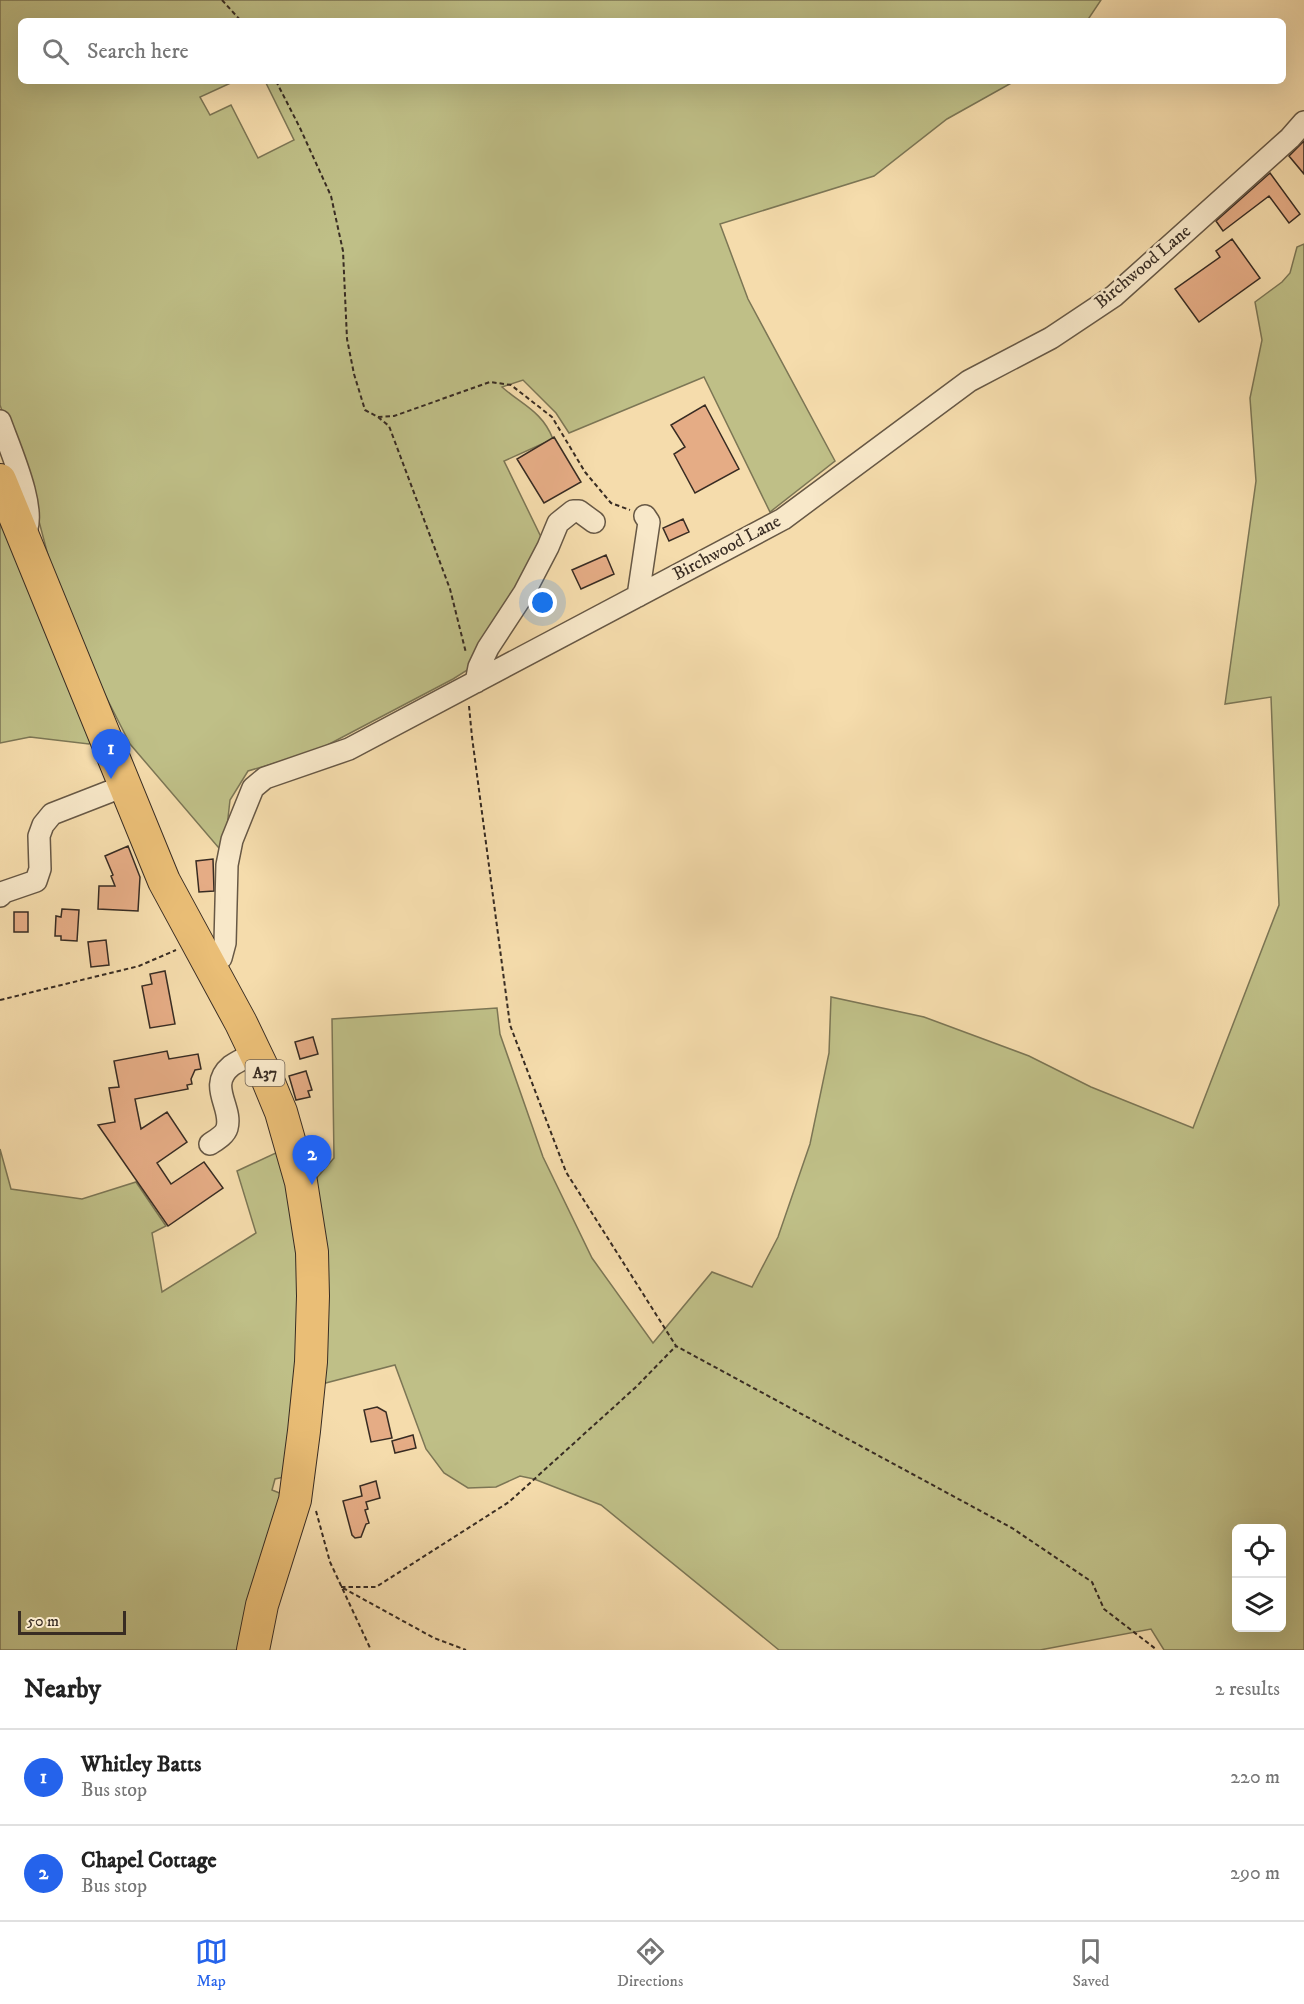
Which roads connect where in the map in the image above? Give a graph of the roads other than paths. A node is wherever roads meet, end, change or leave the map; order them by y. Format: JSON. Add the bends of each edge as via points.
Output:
{"nodes":[{"id":1,"x":1304,"y":122,"type":"edge"},
{"id":2,"x":0,"y":421,"type":"edge"},
{"id":3,"x":0,"y":480,"type":"edge"},
{"id":4,"x":645,"y":516,"type":"road end"},
{"id":5,"x":594,"y":522,"type":"dead end"},
{"id":6,"x":22,"y":536,"type":"junction"},
{"id":7,"x":638,"y":596,"type":"junction"},
{"id":8,"x":472,"y":684,"type":"junction"},
{"id":9,"x":124,"y":786,"type":"junction"},
{"id":10,"x":0,"y":896,"type":"edge"},
{"id":11,"x":204,"y":956,"type":"junction"},
{"id":12,"x":255,"y":1052,"type":"junction"},
{"id":13,"x":210,"y":1144,"type":"dead end"},
{"id":14,"x":253,"y":1650,"type":"edge"}],
"edges":[{"from":1,"to":7,"type":"street","name":"Birchwood Lane","via":[[1114,296],[1051,338],[969,381],[783,519]]},
{"from":2,"to":6,"type":"street","via":[[27,500],[28,529]]},
{"from":3,"to":6,"type":"highway","number":"A37"},
{"from":4,"to":7,"type":"street","via":[[649,522]]},
{"from":5,"to":8,"type":"street","via":[[579,511],[558,523]]},
{"from":6,"to":9,"type":"highway","number":"A37"},
{"from":7,"to":8,"type":"street","name":"Birchwood Lane"},
{"from":8,"to":11,"type":"street","name":"Birchwood Lane","via":[[349,749],[265,778],[253,788],[232,840],[227,865],[225,943],[221,958]]},
{"from":9,"to":10,"type":"street","via":[[52,814],[39,836],[40,869],[36,881]]},
{"from":9,"to":11,"type":"highway","number":"A37","via":[[164,881]]},
{"from":11,"to":12,"type":"highway","number":"A37"},
{"from":12,"to":13,"type":"street","via":[[232,1066],[220,1083],[227,1127]]},
{"from":12,"to":14,"type":"highway","number":"A37","via":[[281,1113],[294,1157],[312,1252],[314,1296],[297,1488],[262,1605]]}]}
